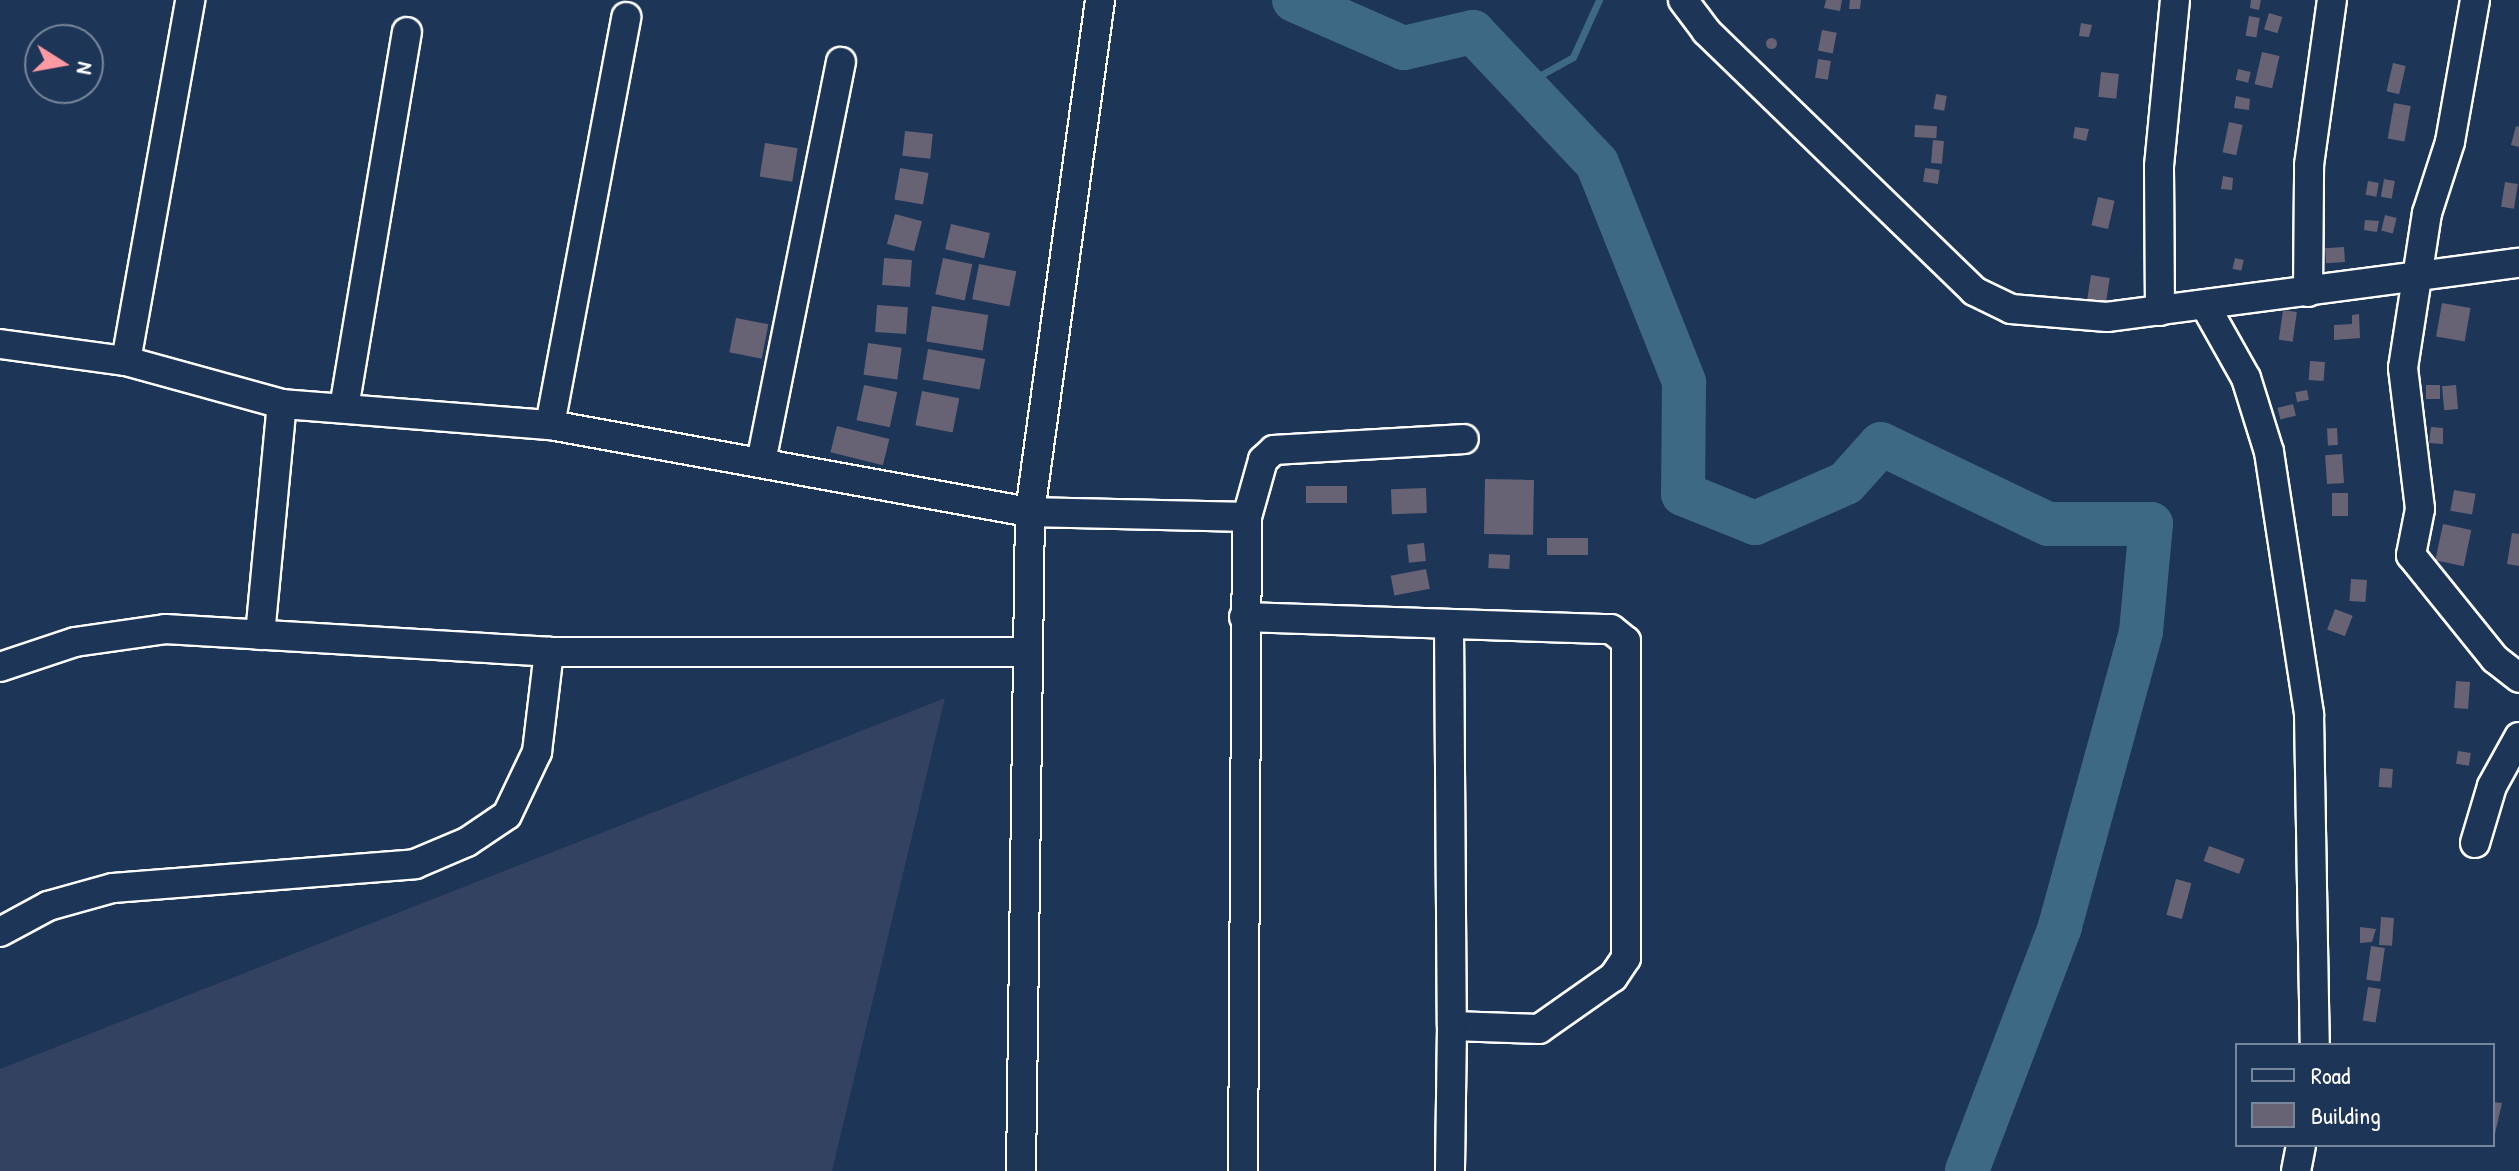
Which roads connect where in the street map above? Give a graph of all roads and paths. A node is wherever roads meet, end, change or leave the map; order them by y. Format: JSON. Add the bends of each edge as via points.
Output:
{"nodes":[{"id":1,"x":190,"y":0,"type":"edge"},
{"id":2,"x":1100,"y":0,"type":"edge"},
{"id":3,"x":1683,"y":0,"type":"edge"},
{"id":4,"x":2175,"y":0,"type":"edge"},
{"id":5,"x":2332,"y":0,"type":"edge"},
{"id":6,"x":2475,"y":0,"type":"edge"},
{"id":7,"x":626,"y":17,"type":"dead end"},
{"id":8,"x":407,"y":32,"type":"dead end"},
{"id":9,"x":841,"y":62,"type":"dead end"},
{"id":10,"x":2519,"y":263,"type":"edge"},
{"id":11,"x":2420,"y":275,"type":"junction"},
{"id":12,"x":2308,"y":292,"type":"junction"},
{"id":13,"x":2206,"y":307,"type":"junction"},
{"id":14,"x":2160,"y":311,"type":"junction"},
{"id":15,"x":0,"y":344,"type":"edge"},
{"id":16,"x":126,"y":361,"type":"junction"},
{"id":17,"x":282,"y":404,"type":"junction"},
{"id":18,"x":344,"y":408,"type":"junction"},
{"id":19,"x":550,"y":425,"type":"junction"},
{"id":20,"x":1464,"y":439,"type":"dead end"},
{"id":21,"x":761,"y":462,"type":"junction"},
{"id":22,"x":1030,"y":512,"type":"junction"},
{"id":23,"x":1247,"y":517,"type":"junction"},
{"id":24,"x":1244,"y":617,"type":"junction"},
{"id":25,"x":1449,"y":625,"type":"junction"},
{"id":26,"x":260,"y":635,"type":"junction"},
{"id":27,"x":549,"y":652,"type":"junction"},
{"id":28,"x":1024,"y":652,"type":"junction"},
{"id":29,"x":0,"y":667,"type":"edge"},
{"id":30,"x":2519,"y":678,"type":"edge"},
{"id":31,"x":2519,"y":737,"type":"edge"},
{"id":32,"x":2475,"y":843,"type":"dead end"},
{"id":33,"x":0,"y":932,"type":"edge"},
{"id":34,"x":1452,"y":1026,"type":"junction"},
{"id":35,"x":2315,"y":1043,"type":"edge"},
{"id":36,"x":2301,"y":1147,"type":"edge"},
{"id":37,"x":1021,"y":1171,"type":"edge"},
{"id":38,"x":1243,"y":1171,"type":"edge"},
{"id":39,"x":1450,"y":1171,"type":"edge"},
{"id":40,"x":2296,"y":1171,"type":"edge"}],
"edges":[{"from":1,"to":16,"type":"street"},
{"from":2,"to":22,"type":"street"},
{"from":3,"to":14,"type":"street","via":[[1706,31],[1974,291],[2045,316]]},
{"from":4,"to":14,"type":"street","via":[[2159,166]]},
{"from":5,"to":12,"type":"street","via":[[2309,165]]},
{"from":6,"to":11,"type":"street"},
{"from":7,"to":19,"type":"street"},
{"from":8,"to":18,"type":"street"},
{"from":9,"to":21,"type":"street"},
{"from":10,"to":11,"type":"street"},
{"from":11,"to":12,"type":"street"},
{"from":11,"to":30,"type":"street","via":[[2403,368],[2420,509],[2411,555],[2495,659]]},
{"from":12,"to":13,"type":"street"},
{"from":13,"to":14,"type":"street"},
{"from":13,"to":35,"type":"street","via":[[2246,378],[2269,452],[2309,714]]},
{"from":15,"to":16,"type":"street"},
{"from":16,"to":17,"type":"street"},
{"from":17,"to":18,"type":"street"},
{"from":17,"to":26,"type":"street"},
{"from":18,"to":19,"type":"street"},
{"from":19,"to":21,"type":"street"},
{"from":20,"to":23,"type":"street","via":[[1274,450],[1263,460]]},
{"from":21,"to":22,"type":"street"},
{"from":22,"to":23,"type":"street"},
{"from":22,"to":28,"type":"street"},
{"from":23,"to":24,"type":"street"},
{"from":24,"to":25,"type":"street"},
{"from":24,"to":38,"type":"street"},
{"from":25,"to":34,"type":"street"},
{"from":25,"to":34,"type":"street","via":[[1611,629],[1627,647],[1623,967],[1539,1029]]},
{"from":26,"to":27,"type":"street"},
{"from":26,"to":29,"type":"street","via":[[165,629],[75,642]]},
{"from":27,"to":28,"type":"street"},
{"from":27,"to":33,"type":"street","via":[[537,752],[507,815],[467,842],[415,864],[113,888],[48,906]]},
{"from":28,"to":37,"type":"street"},
{"from":31,"to":32,"type":"street","via":[[2492,786]]},
{"from":34,"to":39,"type":"street"},
{"from":36,"to":40,"type":"street"}]}
